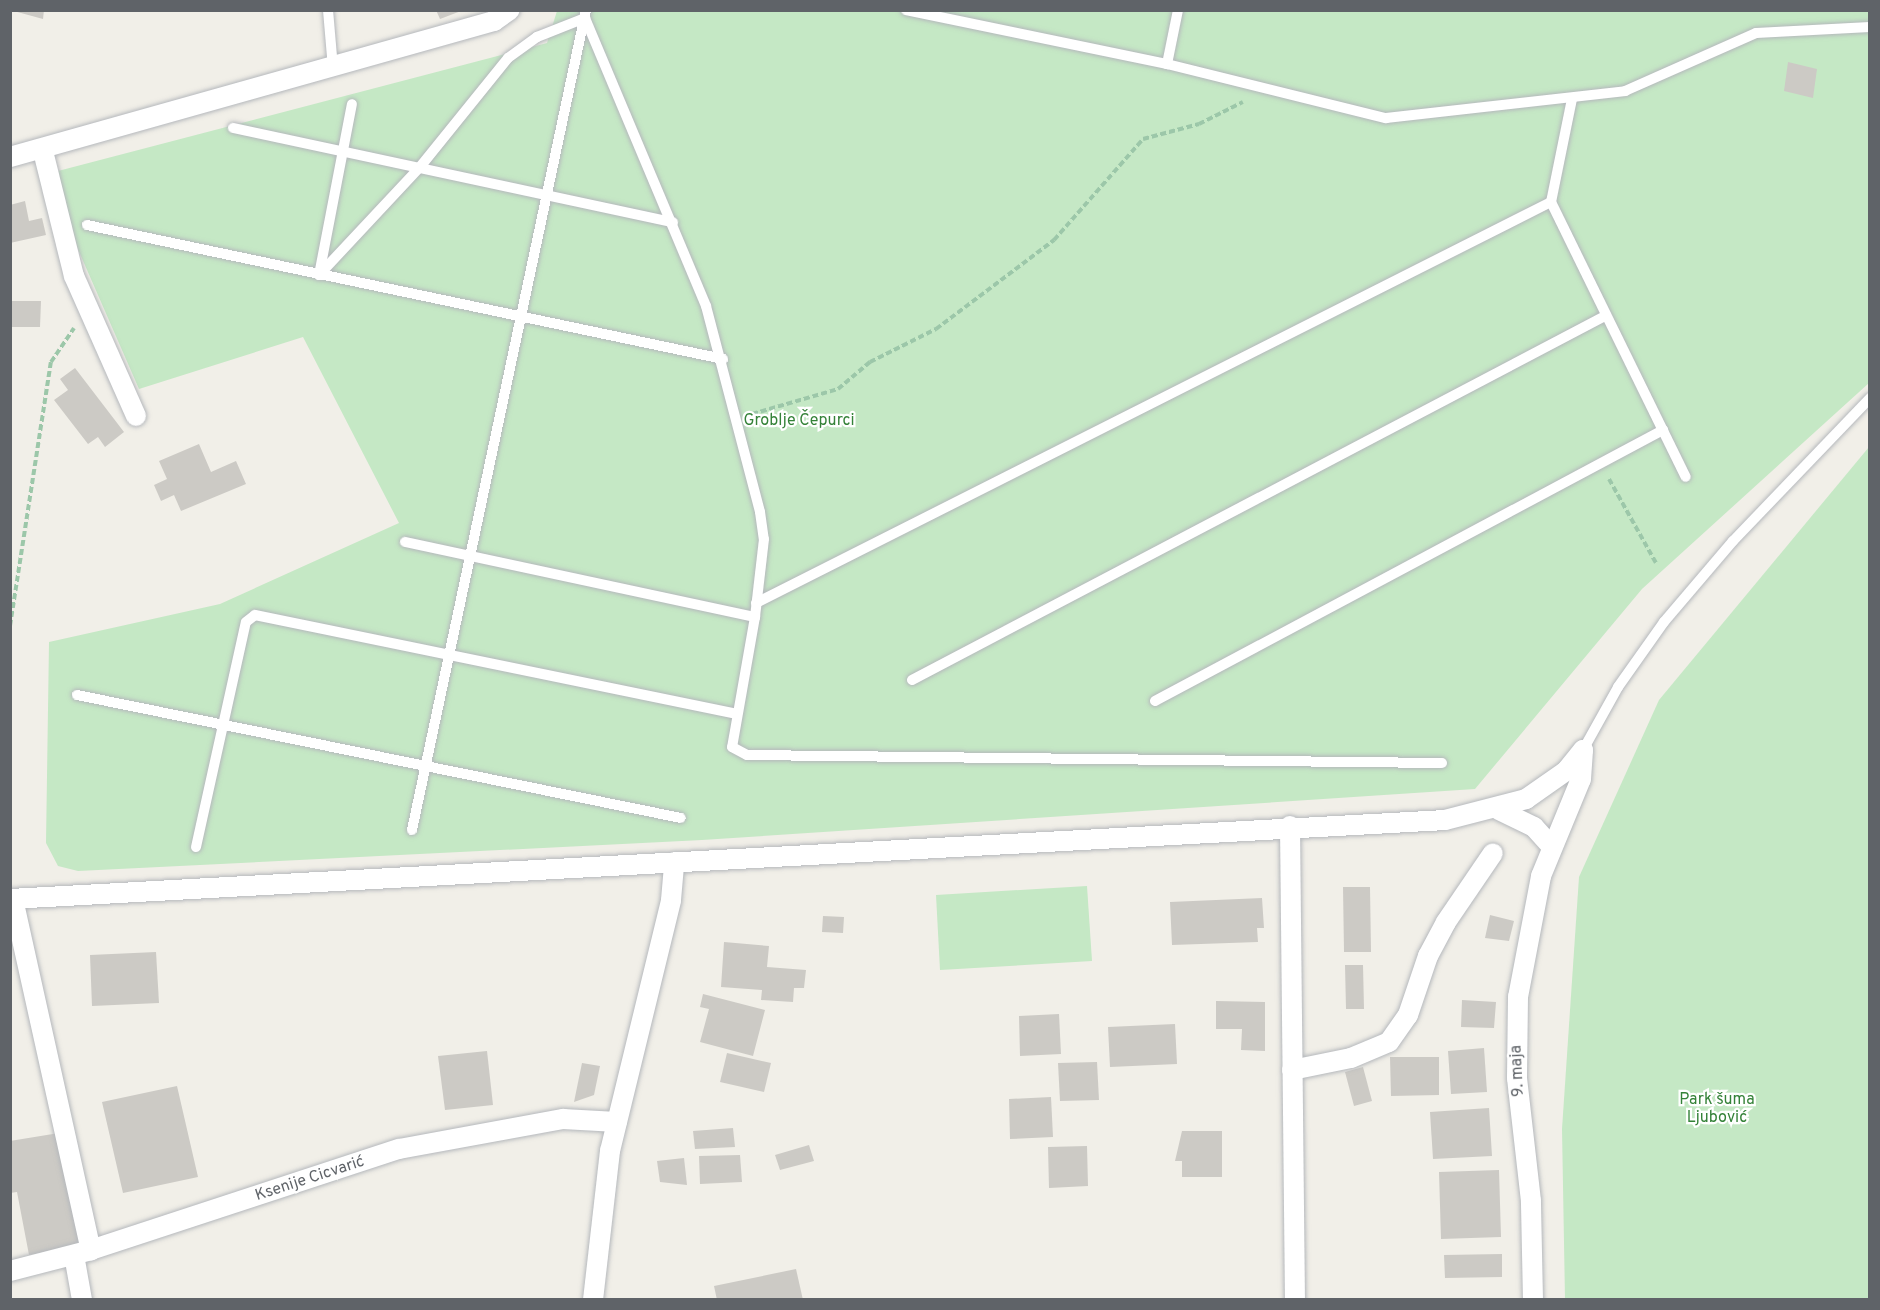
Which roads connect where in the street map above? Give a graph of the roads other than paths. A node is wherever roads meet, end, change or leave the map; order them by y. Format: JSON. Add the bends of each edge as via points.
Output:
{"nodes":[{"id":1,"x":328,"y":10,"type":"edge"},
{"id":2,"x":510,"y":10,"type":"edge"},
{"id":3,"x":906,"y":10,"type":"edge"},
{"id":4,"x":1178,"y":10,"type":"edge"},
{"id":5,"x":585,"y":14,"type":"edge"},
{"id":6,"x":1869,"y":27,"type":"edge"},
{"id":7,"x":1167,"y":64,"type":"junction"},
{"id":8,"x":333,"y":68,"type":"junction"},
{"id":9,"x":1572,"y":99,"type":"junction"},
{"id":10,"x":352,"y":104,"type":"dead end"},
{"id":11,"x":233,"y":128,"type":"dead end"},
{"id":12,"x":43,"y":151,"type":"junction"},
{"id":13,"x":346,"y":152,"type":"junction"},
{"id":14,"x":10,"y":157,"type":"edge"},
{"id":15,"x":420,"y":167,"type":"junction"},
{"id":16,"x":546,"y":194,"type":"junction"},
{"id":17,"x":1551,"y":202,"type":"junction"},
{"id":18,"x":673,"y":222,"type":"junction"},
{"id":19,"x":87,"y":225,"type":"dead end"},
{"id":20,"x":319,"y":275,"type":"junction"},
{"id":21,"x":1605,"y":316,"type":"junction"},
{"id":22,"x":522,"y":320,"type":"junction"},
{"id":23,"x":723,"y":359,"type":"junction"},
{"id":24,"x":1869,"y":398,"type":"edge"},
{"id":25,"x":136,"y":416,"type":"dead end"},
{"id":26,"x":1663,"y":430,"type":"junction"},
{"id":27,"x":1686,"y":477,"type":"dead end"},
{"id":28,"x":405,"y":542,"type":"dead end"},
{"id":29,"x":472,"y":556,"type":"junction"},
{"id":30,"x":756,"y":603,"type":"junction"},
{"id":31,"x":755,"y":617,"type":"junction"},
{"id":32,"x":451,"y":655,"type":"junction"},
{"id":33,"x":912,"y":680,"type":"dead end"},
{"id":34,"x":77,"y":695,"type":"dead end"},
{"id":35,"x":1155,"y":701,"type":"dead end"},
{"id":36,"x":736,"y":714,"type":"junction"},
{"id":37,"x":221,"y":724,"type":"junction"},
{"id":38,"x":1583,"y":750,"type":"junction"},
{"id":39,"x":1442,"y":763,"type":"dead end"},
{"id":40,"x":426,"y":767,"type":"junction"},
{"id":41,"x":1499,"y":810,"type":"junction"},
{"id":42,"x":681,"y":818,"type":"dead end"},
{"id":43,"x":1290,"y":826,"type":"junction"},
{"id":44,"x":412,"y":830,"type":"dead end"},
{"id":45,"x":1551,"y":846,"type":"junction"},
{"id":46,"x":196,"y":847,"type":"dead end"},
{"id":47,"x":1493,"y":853,"type":"dead end"},
{"id":48,"x":674,"y":862,"type":"junction"},
{"id":49,"x":12,"y":899,"type":"edge"},
{"id":50,"x":1292,"y":1070,"type":"junction"},
{"id":51,"x":616,"y":1122,"type":"junction"},
{"id":52,"x":83,"y":1252,"type":"junction"},
{"id":53,"x":10,"y":1271,"type":"edge"},
{"id":54,"x":82,"y":1299,"type":"edge"},
{"id":55,"x":593,"y":1299,"type":"edge"},
{"id":56,"x":1295,"y":1299,"type":"edge"},
{"id":57,"x":1533,"y":1299,"type":"edge"}],
"edges":[{"from":1,"to":8,"type":"lane"},
{"from":2,"to":8,"type":"street","via":[[494,21]]},
{"from":3,"to":7,"type":"lane"},
{"from":4,"to":7,"type":"lane"},
{"from":5,"to":15,"type":"lane","via":[[537,37],[508,58]]},
{"from":5,"to":16,"type":"lane"},
{"from":5,"to":18,"type":"lane"},
{"from":6,"to":9,"type":"lane","via":[[1756,33],[1625,91]]},
{"from":7,"to":9,"type":"lane","via":[[1386,118]]},
{"from":8,"to":12,"type":"street"},
{"from":9,"to":17,"type":"lane"},
{"from":10,"to":13,"type":"lane"},
{"from":11,"to":13,"type":"lane"},
{"from":12,"to":14,"type":"street"},
{"from":12,"to":25,"type":"street","via":[[74,276]]},
{"from":13,"to":15,"type":"lane"},
{"from":13,"to":20,"type":"lane"},
{"from":15,"to":16,"type":"lane"},
{"from":15,"to":20,"type":"lane"},
{"from":16,"to":18,"type":"lane"},
{"from":16,"to":22,"type":"lane"},
{"from":17,"to":21,"type":"lane"},
{"from":17,"to":30,"type":"lane"},
{"from":18,"to":23,"type":"lane"},
{"from":19,"to":20,"type":"lane"},
{"from":20,"to":22,"type":"lane"},
{"from":21,"to":26,"type":"lane"},
{"from":21,"to":33,"type":"lane"},
{"from":22,"to":23,"type":"lane"},
{"from":22,"to":29,"type":"lane"},
{"from":23,"to":30,"type":"lane","via":[[734,420],[762,521]]},
{"from":24,"to":38,"type":"lane","via":[[1733,541],[1664,622],[1618,687]]},
{"from":26,"to":27,"type":"lane"},
{"from":26,"to":35,"type":"lane"},
{"from":28,"to":29,"type":"lane"},
{"from":29,"to":31,"type":"lane"},
{"from":29,"to":32,"type":"lane"},
{"from":30,"to":31,"type":"lane"},
{"from":31,"to":36,"type":"lane"},
{"from":32,"to":36,"type":"lane"},
{"from":32,"to":37,"type":"lane","via":[[255,615],[246,622]]},
{"from":32,"to":40,"type":"lane"},
{"from":34,"to":37,"type":"lane"},
{"from":36,"to":39,"type":"lane","via":[[732,747],[747,755]]},
{"from":37,"to":40,"type":"lane"},
{"from":37,"to":46,"type":"lane"},
{"from":38,"to":41,"type":"street","via":[[1545,788]]},
{"from":38,"to":45,"type":"street","name":"9. maja","via":[[1581,779]]},
{"from":40,"to":42,"type":"lane"},
{"from":40,"to":44,"type":"lane"},
{"from":41,"to":43,"type":"street","via":[[1445,820]]},
{"from":41,"to":45,"type":"street","via":[[1534,827]]},
{"from":43,"to":48,"type":"street"},
{"from":43,"to":50,"type":"street"},
{"from":45,"to":57,"type":"street","name":"9. maja","via":[[1524,956],[1516,1038]]},
{"from":47,"to":50,"type":"street","via":[[1446,922],[1428,956],[1408,1016],[1389,1042],[1351,1058]]},
{"from":48,"to":49,"type":"street"},
{"from":48,"to":51,"type":"street","via":[[672,900]]},
{"from":49,"to":52,"type":"street"},
{"from":50,"to":56,"type":"street"},
{"from":51,"to":52,"type":"street","name":"Ksenije Cicvarić","via":[[563,1119],[399,1149]]},
{"from":51,"to":55,"type":"street"},
{"from":52,"to":53,"type":"street","name":"Ksenije Cicvarić"},
{"from":52,"to":54,"type":"street"}]}
